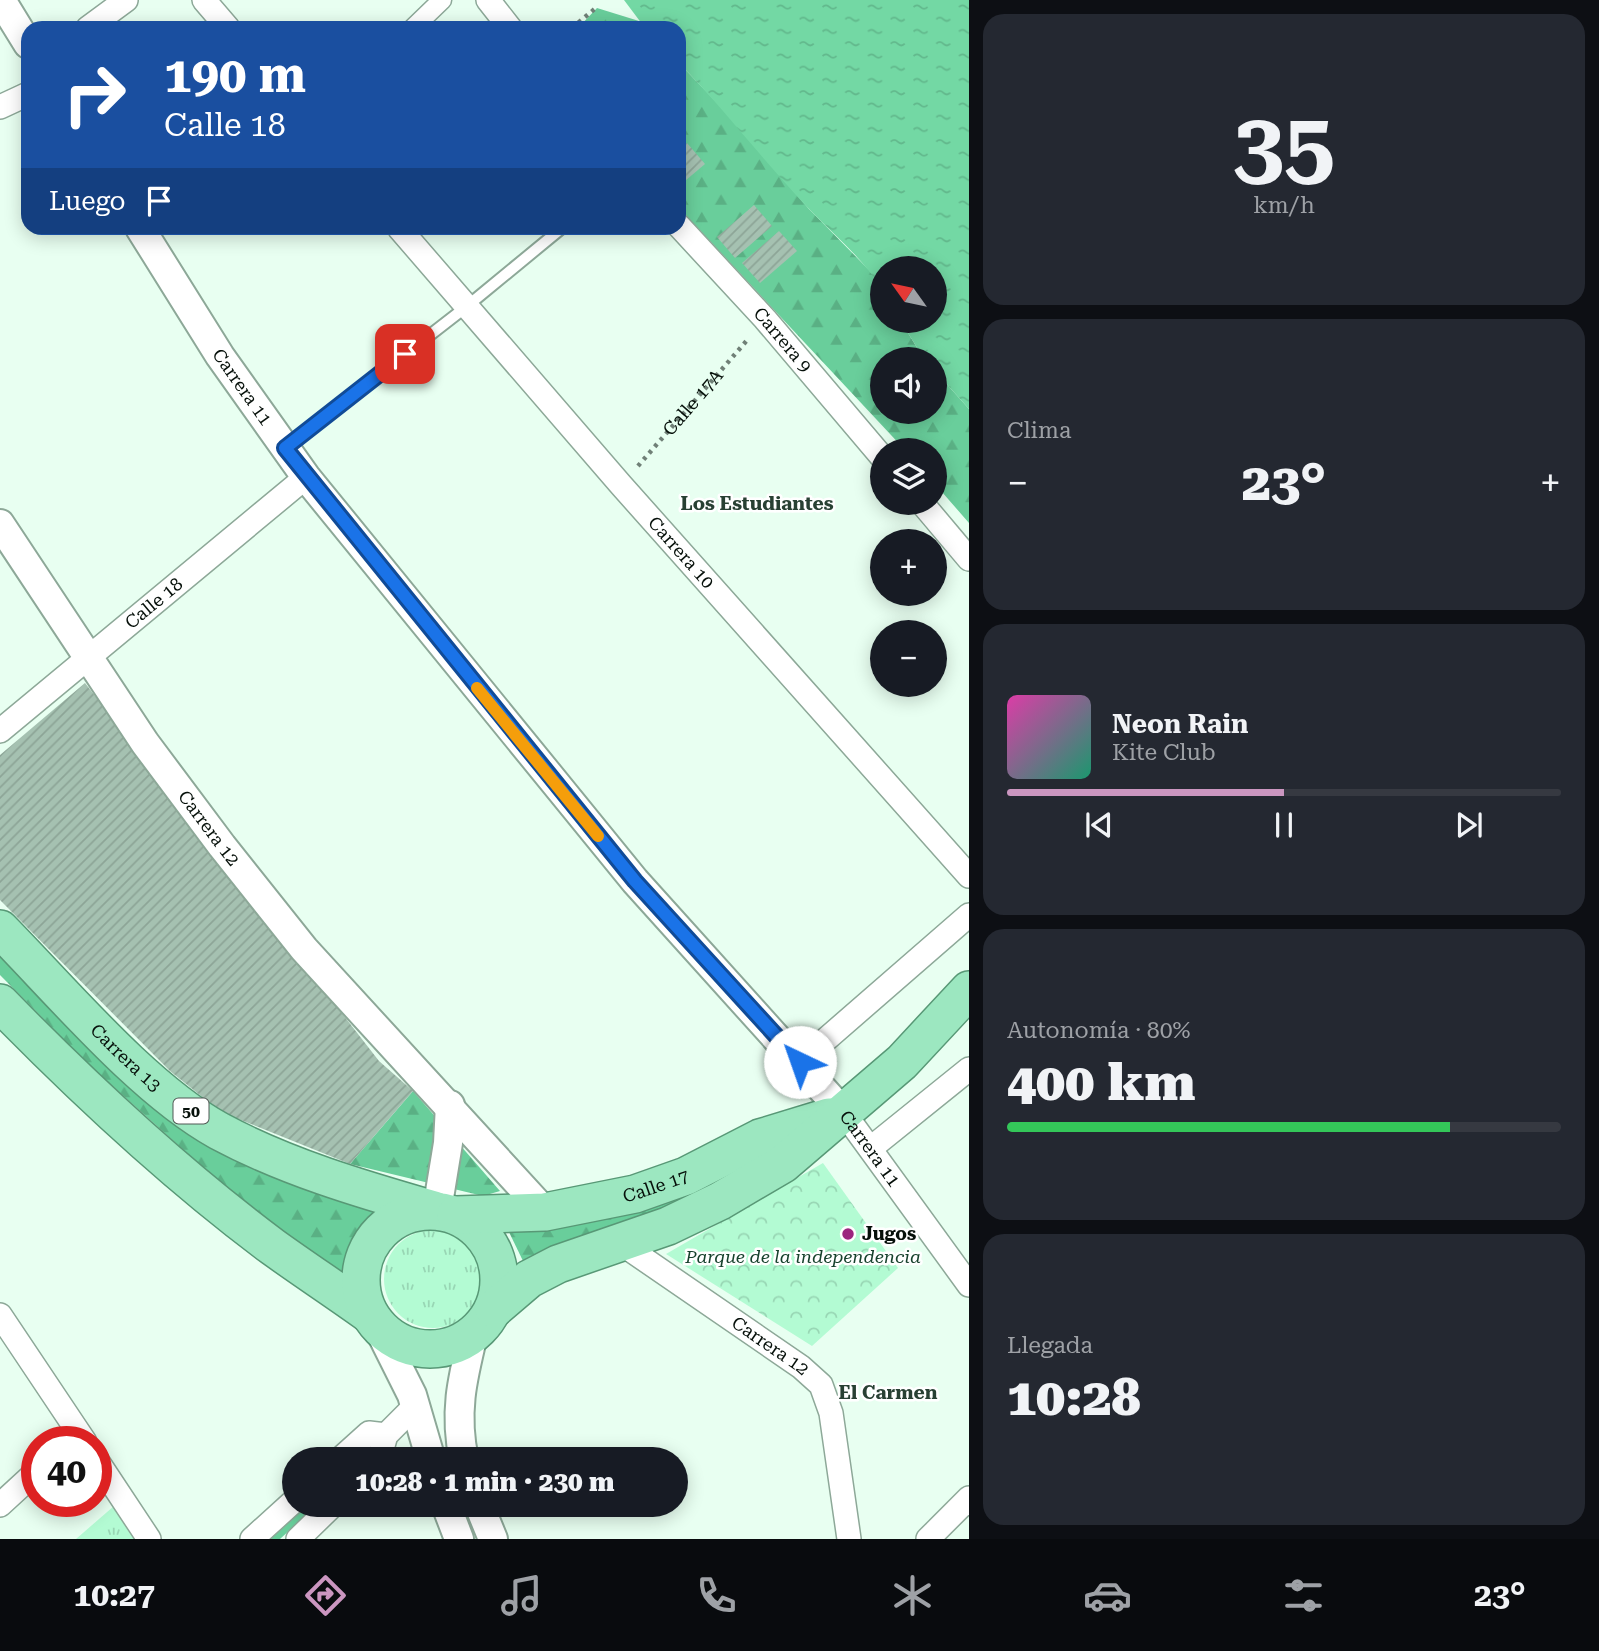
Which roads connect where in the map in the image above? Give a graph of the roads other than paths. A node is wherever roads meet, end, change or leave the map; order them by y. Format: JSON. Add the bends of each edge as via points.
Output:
{"nodes":[{"id":1,"x":1,"y":0,"type":"edge"},
{"id":2,"x":126,"y":0,"type":"edge"},
{"id":3,"x":204,"y":0,"type":"edge"},
{"id":4,"x":442,"y":0,"type":"edge"},
{"id":5,"x":488,"y":0,"type":"edge"},
{"id":6,"x":98,"y":21,"type":"edge"},
{"id":7,"x":222,"y":21,"type":"edge"},
{"id":8,"x":420,"y":21,"type":"edge"},
{"id":9,"x":504,"y":21,"type":"edge"},
{"id":10,"x":21,"y":33,"type":"edge"},
{"id":11,"x":21,"y":97,"type":"edge"},
{"id":12,"x":0,"y":107,"type":"edge"},
{"id":13,"x":686,"y":234,"type":"edge"},
{"id":14,"x":145,"y":235,"type":"edge"},
{"id":15,"x":405,"y":235,"type":"edge"},
{"id":16,"x":553,"y":235,"type":"edge"},
{"id":17,"x":466,"y":307,"type":"junction"},
{"id":18,"x":870,"y":443,"type":"edge"},
{"id":19,"x":285,"y":448,"type":"junction"},
{"id":20,"x":306,"y":477,"type":"junction"},
{"id":21,"x":931,"y":515,"type":"edge"},
{"id":22,"x":0,"y":524,"type":"edge"},
{"id":23,"x":969,"y":559,"type":"edge"},
{"id":24,"x":89,"y":658,"type":"junction"},
{"id":25,"x":0,"y":731,"type":"edge"},
{"id":26,"x":969,"y":876,"type":"edge"},
{"id":27,"x":969,"y":915,"type":"edge"},
{"id":28,"x":0,"y":929,"type":"edge"},
{"id":29,"x":969,"y":990,"type":"edge"},
{"id":30,"x":0,"y":1003,"type":"edge"},
{"id":31,"x":800,"y":1062,"type":"junction"},
{"id":32,"x":969,"y":1069,"type":"edge"},
{"id":33,"x":450,"y":1105,"type":"junction"},
{"id":34,"x":844,"y":1113,"type":"junction"},
{"id":35,"x":871,"y":1148,"type":"junction"},
{"id":36,"x":442,"y":1212,"type":"junction"},
{"id":37,"x":545,"y":1212,"type":"junction"},
{"id":38,"x":622,"y":1244,"type":"junction"},
{"id":39,"x":969,"y":1285,"type":"edge"},
{"id":40,"x":0,"y":1315,"type":"edge"},
{"id":41,"x":374,"y":1322,"type":"junction"},
{"id":42,"x":483,"y":1322,"type":"junction"},
{"id":43,"x":415,"y":1406,"type":"junction"},
{"id":44,"x":70,"y":1426,"type":"edge"},
{"id":45,"x":386,"y":1436,"type":"junction"},
{"id":46,"x":353,"y":1447,"type":"edge"},
{"id":47,"x":383,"y":1447,"type":"edge"},
{"id":48,"x":427,"y":1447,"type":"edge"},
{"id":49,"x":461,"y":1447,"type":"edge"},
{"id":50,"x":112,"y":1483,"type":"edge"},
{"id":51,"x":21,"y":1486,"type":"edge"},
{"id":52,"x":969,"y":1498,"type":"edge"},
{"id":53,"x":0,"y":1505,"type":"edge"},
{"id":54,"x":282,"y":1512,"type":"edge"},
{"id":55,"x":321,"y":1517,"type":"edge"},
{"id":56,"x":451,"y":1517,"type":"edge"},
{"id":57,"x":485,"y":1517,"type":"edge"},
{"id":58,"x":149,"y":1539,"type":"edge"},
{"id":59,"x":253,"y":1539,"type":"edge"},
{"id":60,"x":298,"y":1539,"type":"edge"},
{"id":61,"x":459,"y":1539,"type":"edge"},
{"id":62,"x":494,"y":1539,"type":"edge"},
{"id":63,"x":849,"y":1539,"type":"edge"},
{"id":64,"x":928,"y":1539,"type":"edge"}],
"edges":[{"from":1,"to":10,"type":"street"},
{"from":2,"to":6,"type":"street"},
{"from":3,"to":7,"type":"street"},
{"from":4,"to":8,"type":"street"},
{"from":5,"to":9,"type":"street"},
{"from":11,"to":12,"type":"street"},
{"from":13,"to":18,"type":"street","name":"Carrera 9"},
{"from":14,"to":19,"type":"street","name":"Carrera 11","via":[[220,356]]},
{"from":15,"to":17,"type":"street","name":"Carrera 10"},
{"from":16,"to":17,"type":"lane"},
{"from":17,"to":19,"type":"lane"},
{"from":17,"to":26,"type":"street","name":"Carrera 10"},
{"from":19,"to":20,"type":"street","name":"Carrera 11"},
{"from":20,"to":24,"type":"street","name":"Calle 18"},
{"from":20,"to":31,"type":"street","name":"Carrera 11","via":[[635,881]]},
{"from":21,"to":23,"type":"street"},
{"from":22,"to":24,"type":"street","name":"Carrera 12"},
{"from":24,"to":25,"type":"street","name":"Calle 18"},
{"from":24,"to":33,"type":"street","name":"Carrera 12","via":[[145,743],[304,949]]},
{"from":27,"to":31,"type":"street"},
{"from":28,"to":36,"type":"highway","name":"Carrera 13","number":"50","via":[[124,1056],[169,1096],[218,1130],[298,1166]]},
{"from":29,"to":34,"type":"highway","name":"Calle 17","number":"50","via":[[902,1062]]},
{"from":30,"to":41,"type":"highway","number":"50","via":[[169,1163]]},
{"from":31,"to":34,"type":"street","name":"Carrera 11"},
{"from":32,"to":35,"type":"street"},
{"from":33,"to":36,"type":"street"},
{"from":33,"to":37,"type":"street","name":"Carrera 12"},
{"from":34,"to":35,"type":"street","name":"Carrera 11"},
{"from":34,"to":37,"type":"highway","name":"Calle 17","number":"50","via":[[760,1138],[686,1176],[635,1194]]},
{"from":34,"to":38,"type":"highway","name":"Calle 17","number":"50","via":[[783,1164],[720,1201]]},
{"from":35,"to":39,"type":"street","name":"Carrera 11"},
{"from":36,"to":37,"type":"highway","name":"Calle 17","number":"50"},
{"from":36,"to":41,"type":"highway","number":"50","via":[[409,1213],[387,1225],[371,1243],[361,1266],[360,1291]]},
{"from":36,"to":42,"type":"highway","number":"50","via":[[476,1226],[498,1265],[499,1287]]},
{"from":38,"to":42,"type":"highway","name":"Calle 17","number":"50","via":[[558,1264],[528,1279]]},
{"from":38,"to":63,"type":"street","name":"Carrera 12","via":[[821,1385],[831,1413]]},
{"from":40,"to":44,"type":"street"},
{"from":41,"to":42,"type":"highway","number":"50","via":[[396,1342],[425,1349],[455,1345]]},
{"from":41,"to":43,"type":"street","via":[[400,1365]]},
{"from":42,"to":49,"type":"street","via":[[458,1399]]},
{"from":43,"to":45,"type":"street"},
{"from":43,"to":48,"type":"street"},
{"from":45,"to":46,"type":"street","via":[[369,1433]]},
{"from":45,"to":47,"type":"street"},
{"from":50,"to":58,"type":"street"},
{"from":51,"to":53,"type":"street"},
{"from":52,"to":64,"type":"street"},
{"from":54,"to":59,"type":"street"},
{"from":55,"to":60,"type":"street"},
{"from":56,"to":61,"type":"street"},
{"from":57,"to":62,"type":"street"}]}
